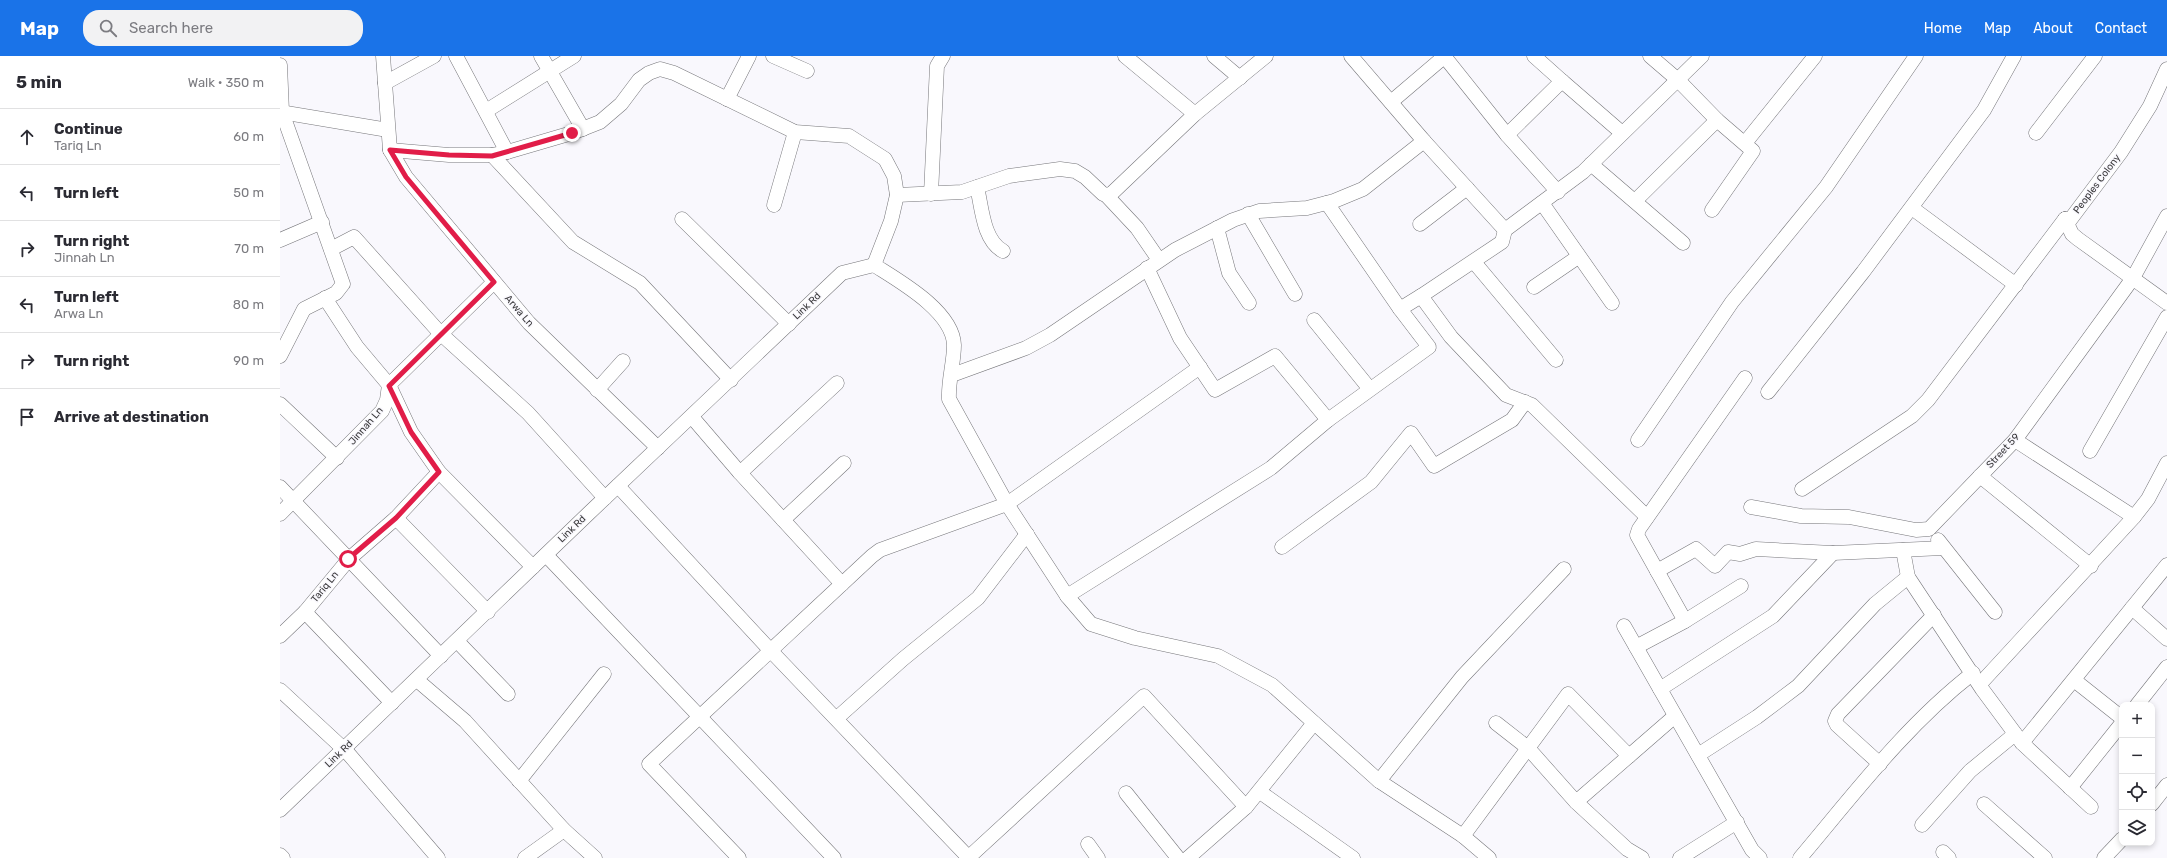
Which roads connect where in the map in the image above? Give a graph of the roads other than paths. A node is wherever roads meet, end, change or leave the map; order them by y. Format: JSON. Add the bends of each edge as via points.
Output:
{"nodes":[{"id":1,"x":383,"y":56,"type":"edge"},
{"id":2,"x":434,"y":56,"type":"edge"},
{"id":3,"x":456,"y":56,"type":"edge"},
{"id":4,"x":541,"y":56,"type":"edge"},
{"id":5,"x":574,"y":56,"type":"edge"},
{"id":6,"x":749,"y":56,"type":"edge"},
{"id":7,"x":773,"y":56,"type":"edge"},
{"id":8,"x":943,"y":56,"type":"edge"},
{"id":9,"x":1125,"y":56,"type":"edge"},
{"id":10,"x":1214,"y":56,"type":"edge"},
{"id":11,"x":1266,"y":56,"type":"edge"},
{"id":12,"x":1444,"y":56,"type":"edge"},
{"id":13,"x":1534,"y":56,"type":"edge"},
{"id":14,"x":1650,"y":56,"type":"edge"},
{"id":15,"x":1702,"y":56,"type":"edge"},
{"id":16,"x":1815,"y":56,"type":"edge"},
{"id":17,"x":1916,"y":56,"type":"edge"},
{"id":18,"x":2014,"y":56,"type":"edge"},
{"id":19,"x":2095,"y":56,"type":"edge"},
{"id":20,"x":1356,"y":58,"type":"edge"},
{"id":21,"x":280,"y":65,"type":"edge"},
{"id":22,"x":2167,"y":69,"type":"edge"},
{"id":23,"x":807,"y":71,"type":"dead end"},
{"id":24,"x":550,"y":72,"type":"junction"},
{"id":25,"x":1240,"y":78,"type":"junction"},
{"id":26,"x":1678,"y":80,"type":"junction"},
{"id":27,"x":1562,"y":81,"type":"junction"},
{"id":28,"x":385,"y":83,"type":"junction"},
{"id":29,"x":727,"y":100,"type":"junction"},
{"id":30,"x":1391,"y":102,"type":"junction"},
{"id":31,"x":486,"y":111,"type":"junction"},
{"id":32,"x":281,"y":112,"type":"edge"},
{"id":33,"x":1196,"y":114,"type":"junction"},
{"id":34,"x":1717,"y":120,"type":"junction"},
{"id":35,"x":583,"y":129,"type":"junction"},
{"id":36,"x":388,"y":130,"type":"junction"},
{"id":37,"x":794,"y":132,"type":"junction"},
{"id":38,"x":2036,"y":133,"type":"dead end"},
{"id":39,"x":1622,"y":134,"type":"junction"},
{"id":40,"x":1507,"y":135,"type":"junction"},
{"id":41,"x":1424,"y":141,"type":"junction"},
{"id":42,"x":1745,"y":143,"type":"junction"},
{"id":43,"x":390,"y":150,"type":"junction"},
{"id":44,"x":507,"y":152,"type":"junction"},
{"id":45,"x":492,"y":156,"type":"junction"},
{"id":46,"x":1591,"y":164,"type":"junction"},
{"id":47,"x":977,"y":187,"type":"junction"},
{"id":48,"x":1466,"y":188,"type":"junction"},
{"id":49,"x":1558,"y":192,"type":"junction"},
{"id":50,"x":931,"y":194,"type":"junction"},
{"id":51,"x":897,"y":195,"type":"junction"},
{"id":52,"x":1107,"y":196,"type":"junction"},
{"id":53,"x":1635,"y":201,"type":"junction"},
{"id":54,"x":1327,"y":203,"type":"junction"},
{"id":55,"x":1542,"y":203,"type":"junction"},
{"id":56,"x":774,"y":205,"type":"dead end"},
{"id":57,"x":1912,"y":208,"type":"junction"},
{"id":58,"x":1712,"y":210,"type":"dead end"},
{"id":59,"x":1248,"y":214,"type":"junction"},
{"id":60,"x":2167,"y":216,"type":"edge"},
{"id":61,"x":682,"y":219,"type":"dead end"},
{"id":62,"x":2065,"y":220,"type":"junction"},
{"id":63,"x":322,"y":222,"type":"junction"},
{"id":64,"x":1420,"y":224,"type":"dead end"},
{"id":65,"x":1217,"y":228,"type":"junction"},
{"id":66,"x":1505,"y":230,"type":"junction"},
{"id":67,"x":280,"y":240,"type":"edge"},
{"id":68,"x":1683,"y":243,"type":"dead end"},
{"id":69,"x":331,"y":249,"type":"junction"},
{"id":70,"x":1003,"y":251,"type":"dead end"},
{"id":71,"x":1578,"y":256,"type":"junction"},
{"id":72,"x":1159,"y":260,"type":"junction"},
{"id":73,"x":1474,"y":262,"type":"junction"},
{"id":74,"x":874,"y":265,"type":"junction"},
{"id":75,"x":1147,"y":268,"type":"junction"},
{"id":76,"x":2133,"y":278,"type":"junction"},
{"id":77,"x":494,"y":282,"type":"junction"},
{"id":78,"x":2016,"y":285,"type":"junction"},
{"id":79,"x":1534,"y":287,"type":"dead end"},
{"id":80,"x":1295,"y":294,"type":"dead end"},
{"id":81,"x":1421,"y":296,"type":"junction"},
{"id":82,"x":325,"y":298,"type":"junction"},
{"id":83,"x":1249,"y":303,"type":"dead end"},
{"id":84,"x":1612,"y":303,"type":"dead end"},
{"id":85,"x":2167,"y":303,"type":"edge"},
{"id":86,"x":1400,"y":309,"type":"junction"},
{"id":87,"x":2167,"y":317,"type":"edge"},
{"id":88,"x":1314,"y":320,"type":"dead end"},
{"id":89,"x":789,"y":324,"type":"junction"},
{"id":90,"x":440,"y":333,"type":"junction"},
{"id":91,"x":280,"y":356,"type":"edge"},
{"id":92,"x":1556,"y":360,"type":"dead end"},
{"id":93,"x":623,"y":361,"type":"dead end"},
{"id":94,"x":1200,"y":367,"type":"junction"},
{"id":95,"x":952,"y":375,"type":"junction"},
{"id":96,"x":1745,"y":378,"type":"dead end"},
{"id":97,"x":731,"y":380,"type":"junction"},
{"id":98,"x":837,"y":383,"type":"dead end"},
{"id":99,"x":389,"y":386,"type":"junction"},
{"id":100,"x":1369,"y":388,"type":"junction"},
{"id":101,"x":597,"y":390,"type":"junction"},
{"id":102,"x":1768,"y":392,"type":"dead end"},
{"id":103,"x":1525,"y":402,"type":"junction"},
{"id":104,"x":280,"y":404,"type":"edge"},
{"id":105,"x":692,"y":417,"type":"junction"},
{"id":106,"x":1328,"y":420,"type":"junction"},
{"id":107,"x":1638,"y":440,"type":"dead end"},
{"id":108,"x":2015,"y":440,"type":"junction"},
{"id":109,"x":658,"y":448,"type":"junction"},
{"id":110,"x":2090,"y":451,"type":"dead end"},
{"id":111,"x":337,"y":458,"type":"junction"},
{"id":112,"x":844,"y":463,"type":"dead end"},
{"id":113,"x":2167,"y":463,"type":"edge"},
{"id":114,"x":439,"y":472,"type":"junction"},
{"id":115,"x":740,"y":473,"type":"junction"},
{"id":116,"x":1980,"y":476,"type":"junction"},
{"id":117,"x":618,"y":486,"type":"junction"},
{"id":118,"x":280,"y":487,"type":"edge"},
{"id":119,"x":1802,"y":489,"type":"dead end"},
{"id":120,"x":605,"y":498,"type":"junction"},
{"id":121,"x":293,"y":500,"type":"junction"},
{"id":122,"x":1007,"y":504,"type":"junction"},
{"id":123,"x":1751,"y":507,"type":"dead end"},
{"id":124,"x":280,"y":514,"type":"edge"},
{"id":125,"x":2134,"y":516,"type":"junction"},
{"id":126,"x":1647,"y":517,"type":"junction"},
{"id":127,"x":396,"y":518,"type":"junction"},
{"id":128,"x":783,"y":520,"type":"junction"},
{"id":129,"x":1929,"y":529,"type":"junction"},
{"id":130,"x":1027,"y":534,"type":"junction"},
{"id":131,"x":1282,"y":548,"type":"dead end"},
{"id":132,"x":1943,"y":548,"type":"junction"},
{"id":133,"x":1903,"y":550,"type":"junction"},
{"id":134,"x":1833,"y":553,"type":"junction"},
{"id":135,"x":546,"y":555,"type":"junction"},
{"id":136,"x":348,"y":559,"type":"junction"},
{"id":137,"x":2167,"y":565,"type":"edge"},
{"id":138,"x":2091,"y":566,"type":"junction"},
{"id":139,"x":533,"y":567,"type":"junction"},
{"id":140,"x":1564,"y":569,"type":"dead end"},
{"id":141,"x":1657,"y":571,"type":"junction"},
{"id":142,"x":1908,"y":577,"type":"junction"},
{"id":143,"x":842,"y":584,"type":"junction"},
{"id":144,"x":1741,"y":586,"type":"dead end"},
{"id":145,"x":1067,"y":596,"type":"junction"},
{"id":146,"x":2132,"y":608,"type":"junction"},
{"id":147,"x":305,"y":612,"type":"junction"},
{"id":148,"x":488,"y":612,"type":"junction"},
{"id":149,"x":1995,"y":612,"type":"dead end"},
{"id":150,"x":1934,"y":615,"type":"junction"},
{"id":151,"x":1685,"y":621,"type":"junction"},
{"id":152,"x":1624,"y":626,"type":"dead end"},
{"id":153,"x":280,"y":636,"type":"edge"},
{"id":154,"x":2167,"y":639,"type":"edge"},
{"id":155,"x":458,"y":640,"type":"junction"},
{"id":156,"x":1636,"y":647,"type":"junction"},
{"id":157,"x":770,"y":650,"type":"junction"},
{"id":158,"x":441,"y":656,"type":"junction"},
{"id":159,"x":2167,"y":668,"type":"edge"},
{"id":160,"x":604,"y":674,"type":"dead end"},
{"id":161,"x":1977,"y":679,"type":"junction"},
{"id":162,"x":417,"y":680,"type":"junction"},
{"id":163,"x":2074,"y":680,"type":"junction"},
{"id":164,"x":1660,"y":689,"type":"junction"},
{"id":165,"x":280,"y":690,"type":"edge"},
{"id":166,"x":508,"y":694,"type":"dead end"},
{"id":167,"x":2139,"y":702,"type":"edge"},
{"id":168,"x":392,"y":703,"type":"junction"},
{"id":169,"x":1675,"y":716,"type":"junction"},
{"id":170,"x":2119,"y":716,"type":"edge"},
{"id":171,"x":700,"y":717,"type":"junction"},
{"id":172,"x":837,"y":718,"type":"junction"},
{"id":173,"x":1314,"y":723,"type":"junction"},
{"id":174,"x":1496,"y":723,"type":"dead end"},
{"id":175,"x":2119,"y":727,"type":"edge"},
{"id":176,"x":2018,"y":739,"type":"junction"},
{"id":177,"x":1528,"y":748,"type":"junction"},
{"id":178,"x":344,"y":749,"type":"junction"},
{"id":179,"x":1698,"y":755,"type":"junction"},
{"id":180,"x":1629,"y":756,"type":"junction"},
{"id":181,"x":1880,"y":764,"type":"junction"},
{"id":182,"x":519,"y":781,"type":"junction"},
{"id":183,"x":1379,"y":781,"type":"junction"},
{"id":184,"x":2167,"y":785,"type":"edge"},
{"id":185,"x":2070,"y":788,"type":"junction"},
{"id":186,"x":1260,"y":792,"type":"junction"},
{"id":187,"x":1126,"y":793,"type":"dead end"},
{"id":188,"x":2155,"y":800,"type":"edge"},
{"id":189,"x":1576,"y":802,"type":"junction"},
{"id":190,"x":1984,"y":804,"type":"dead end"},
{"id":191,"x":1246,"y":807,"type":"junction"},
{"id":192,"x":2091,"y":807,"type":"dead end"},
{"id":193,"x":280,"y":810,"type":"edge"},
{"id":194,"x":1737,"y":822,"type":"junction"},
{"id":195,"x":1922,"y":825,"type":"dead end"},
{"id":196,"x":564,"y":830,"type":"junction"},
{"id":197,"x":1463,"y":836,"type":"junction"},
{"id":198,"x":2119,"y":842,"type":"edge"},
{"id":199,"x":1088,"y":844,"type":"dead end"},
{"id":200,"x":280,"y":855,"type":"edge"},
{"id":201,"x":1486,"y":857,"type":"edge"},
{"id":202,"x":283,"y":858,"type":"edge"},
{"id":203,"x":438,"y":858,"type":"edge"},
{"id":204,"x":525,"y":858,"type":"edge"},
{"id":205,"x":595,"y":858,"type":"edge"},
{"id":206,"x":738,"y":858,"type":"edge"},
{"id":207,"x":834,"y":858,"type":"edge"},
{"id":208,"x":969,"y":858,"type":"edge"},
{"id":209,"x":1098,"y":858,"type":"edge"},
{"id":210,"x":1178,"y":858,"type":"edge"},
{"id":211,"x":1188,"y":858,"type":"edge"},
{"id":212,"x":1353,"y":858,"type":"edge"},
{"id":213,"x":1642,"y":858,"type":"edge"},
{"id":214,"x":1680,"y":858,"type":"edge"},
{"id":215,"x":1760,"y":858,"type":"edge"},
{"id":216,"x":1800,"y":858,"type":"edge"},
{"id":217,"x":2045,"y":858,"type":"edge"},
{"id":218,"x":2104,"y":858,"type":"edge"}],
"edges":[{"from":1,"to":28,"type":"street"},
{"from":2,"to":28,"type":"street"},
{"from":3,"to":31,"type":"street"},
{"from":4,"to":24,"type":"street"},
{"from":5,"to":24,"type":"street"},
{"from":6,"to":29,"type":"street"},
{"from":7,"to":23,"type":"street"},
{"from":8,"to":50,"type":"street","via":[[938,66]]},
{"from":9,"to":33,"type":"street"},
{"from":10,"to":25,"type":"street"},
{"from":11,"to":25,"type":"street"},
{"from":12,"to":30,"type":"street"},
{"from":12,"to":40,"type":"street"},
{"from":13,"to":27,"type":"street"},
{"from":14,"to":26,"type":"street"},
{"from":15,"to":26,"type":"street"},
{"from":16,"to":42,"type":"street"},
{"from":17,"to":107,"type":"street","via":[[1826,187],[1732,302]]},
{"from":18,"to":57,"type":"street","via":[[1984,110]]},
{"from":19,"to":38,"type":"street"},
{"from":20,"to":30,"type":"street"},
{"from":21,"to":32,"type":"street"},
{"from":22,"to":62,"type":"street","name":"Peoples Colony","via":[[2150,106],[2121,152],[2070,220]]},
{"from":24,"to":31,"type":"street"},
{"from":24,"to":35,"type":"street"},
{"from":25,"to":33,"type":"street"},
{"from":26,"to":34,"type":"street"},
{"from":26,"to":39,"type":"street"},
{"from":27,"to":39,"type":"street"},
{"from":27,"to":40,"type":"street"},
{"from":28,"to":36,"type":"street"},
{"from":29,"to":35,"type":"street","via":[[674,73],[660,69],[639,80],[621,104],[600,122]]},
{"from":29,"to":37,"type":"street"},
{"from":30,"to":41,"type":"street"},
{"from":31,"to":44,"type":"street"},
{"from":32,"to":36,"type":"street"},
{"from":32,"to":63,"type":"street"},
{"from":33,"to":52,"type":"street"},
{"from":34,"to":42,"type":"street"},
{"from":34,"to":53,"type":"street"},
{"from":35,"to":44,"type":"street"},
{"from":36,"to":43,"type":"street"},
{"from":37,"to":51,"type":"street","via":[[849,136],[885,159],[894,176]]},
{"from":37,"to":56,"type":"street"},
{"from":39,"to":46,"type":"street"},
{"from":40,"to":49,"type":"street"},
{"from":41,"to":48,"type":"street"},
{"from":41,"to":54,"type":"street","via":[[1363,189]]},
{"from":42,"to":58,"type":"street","via":[[1752,148],[1752,154]]},
{"from":43,"to":45,"type":"street"},
{"from":43,"to":77,"type":"street","name":"Arwa Ln","via":[[406,177]]},
{"from":44,"to":45,"type":"street"},
{"from":45,"to":97,"type":"street","via":[[573,242],[640,282]]},
{"from":46,"to":49,"type":"street"},
{"from":46,"to":53,"type":"street"},
{"from":47,"to":50,"type":"street","via":[[962,192]]},
{"from":47,"to":52,"type":"street","via":[[1009,176],[1060,169],[1075,171]]},
{"from":47,"to":70,"type":"street","via":[[990,240]]},
{"from":48,"to":64,"type":"street"},
{"from":48,"to":66,"type":"street"},
{"from":49,"to":55,"type":"street"},
{"from":50,"to":51,"type":"street"},
{"from":51,"to":74,"type":"street","via":[[891,220]]},
{"from":52,"to":72,"type":"street","via":[[1137,228]]},
{"from":53,"to":68,"type":"street"},
{"from":54,"to":59,"type":"street","via":[[1307,208]]},
{"from":54,"to":86,"type":"street"},
{"from":55,"to":66,"type":"street"},
{"from":55,"to":71,"type":"street"},
{"from":57,"to":78,"type":"street"},
{"from":57,"to":102,"type":"street"},
{"from":59,"to":65,"type":"street"},
{"from":59,"to":80,"type":"street"},
{"from":60,"to":76,"type":"street","name":"Street 59"},
{"from":61,"to":89,"type":"street"},
{"from":62,"to":76,"type":"street","name":"Peoples Colony","via":[[2072,234]]},
{"from":62,"to":78,"type":"street"},
{"from":63,"to":67,"type":"street"},
{"from":63,"to":69,"type":"street"},
{"from":65,"to":72,"type":"street"},
{"from":65,"to":83,"type":"street","via":[[1228,273]]},
{"from":66,"to":73,"type":"street","via":[[1502,242]]},
{"from":69,"to":82,"type":"street","via":[[343,284],[336,293]]},
{"from":69,"to":90,"type":"street","via":[[354,237]]},
{"from":71,"to":79,"type":"street"},
{"from":71,"to":84,"type":"street"},
{"from":72,"to":75,"type":"street"},
{"from":73,"to":81,"type":"street"},
{"from":73,"to":92,"type":"street"},
{"from":74,"to":89,"type":"street","name":"Link Rd","via":[[842,272]]},
{"from":74,"to":95,"type":"street","via":[[916,292],[948,326],[954,345]]},
{"from":75,"to":94,"type":"street","via":[[1180,338]]},
{"from":75,"to":95,"type":"street","via":[[1050,335],[1026,348]]},
{"from":76,"to":85,"type":"street","name":"Peoples Colony"},
{"from":76,"to":108,"type":"street","name":"Street 59"},
{"from":77,"to":90,"type":"street"},
{"from":77,"to":101,"type":"street","name":"Arwa Ln","via":[[529,323]]},
{"from":78,"to":119,"type":"street","via":[[1938,388],[1912,416]]},
{"from":81,"to":86,"type":"street"},
{"from":81,"to":103,"type":"street","via":[[1451,337],[1506,394]]},
{"from":82,"to":91,"type":"street","via":[[304,310]]},
{"from":82,"to":99,"type":"street","via":[[357,347]]},
{"from":86,"to":100,"type":"street","via":[[1429,347]]},
{"from":87,"to":110,"type":"street"},
{"from":88,"to":100,"type":"street"},
{"from":89,"to":97,"type":"street","name":"Link Rd"},
{"from":90,"to":99,"type":"street"},
{"from":90,"to":120,"type":"street","via":[[528,413]]},
{"from":93,"to":101,"type":"street"},
{"from":94,"to":106,"type":"street","via":[[1215,390],[1275,356]]},
{"from":94,"to":122,"type":"street"},
{"from":95,"to":122,"type":"street","via":[[948,387],[949,399]]},
{"from":96,"to":126,"type":"street"},
{"from":97,"to":105,"type":"street","name":"Link Rd"},
{"from":98,"to":115,"type":"street"},
{"from":99,"to":111,"type":"street","name":"Jinnah Ln","via":[[382,411]]},
{"from":99,"to":114,"type":"street","via":[[411,432]]},
{"from":100,"to":106,"type":"street"},
{"from":101,"to":109,"type":"street","name":"Arwa Ln"},
{"from":103,"to":126,"type":"street","via":[[1532,405]]},
{"from":103,"to":131,"type":"street","via":[[1512,420],[1434,466],[1412,432],[1371,482]]},
{"from":104,"to":111,"type":"street"},
{"from":105,"to":109,"type":"street","name":"Link Rd"},
{"from":105,"to":115,"type":"street"},
{"from":106,"to":145,"type":"street","via":[[1271,468]]},
{"from":108,"to":116,"type":"street","name":"Street 59"},
{"from":108,"to":125,"type":"street"},
{"from":109,"to":117,"type":"street","name":"Link Rd"},
{"from":111,"to":121,"type":"street","name":"Jinnah Ln"},
{"from":112,"to":128,"type":"street"},
{"from":113,"to":125,"type":"street","via":[[2148,499]]},
{"from":114,"to":127,"type":"street","name":"Tariq Ln"},
{"from":114,"to":139,"type":"street"},
{"from":115,"to":128,"type":"street"},
{"from":116,"to":129,"type":"street","name":"Street 59"},
{"from":116,"to":138,"type":"street"},
{"from":117,"to":120,"type":"street","name":"Link Rd"},
{"from":117,"to":157,"type":"street"},
{"from":118,"to":121,"type":"street"},
{"from":120,"to":135,"type":"street","name":"Link Rd"},
{"from":121,"to":124,"type":"street","name":"Jinnah Ln"},
{"from":121,"to":136,"type":"street"},
{"from":122,"to":130,"type":"street"},
{"from":122,"to":143,"type":"street","via":[[880,550]]},
{"from":123,"to":129,"type":"street","via":[[1801,516],[1849,517],[1916,530]]},
{"from":125,"to":138,"type":"street"},
{"from":126,"to":141,"type":"street","via":[[1637,535]]},
{"from":127,"to":136,"type":"street","name":"Tariq Ln"},
{"from":127,"to":148,"type":"street"},
{"from":128,"to":143,"type":"street"},
{"from":129,"to":132,"type":"street"},
{"from":130,"to":145,"type":"street"},
{"from":130,"to":172,"type":"street","via":[[978,598]]},
{"from":132,"to":133,"type":"street"},
{"from":132,"to":149,"type":"street"},
{"from":133,"to":134,"type":"street"},
{"from":133,"to":142,"type":"street"},
{"from":134,"to":141,"type":"street","via":[[1756,549],[1740,554],[1728,552],[1715,566],[1696,549]]},
{"from":134,"to":164,"type":"street","via":[[1773,616]]},
{"from":135,"to":139,"type":"street","name":"Link Rd"},
{"from":135,"to":171,"type":"street"},
{"from":136,"to":147,"type":"street","name":"Tariq Ln"},
{"from":136,"to":158,"type":"street"},
{"from":137,"to":146,"type":"street"},
{"from":138,"to":161,"type":"street"},
{"from":139,"to":148,"type":"street","name":"Link Rd"},
{"from":140,"to":183,"type":"street","via":[[1462,677]]},
{"from":141,"to":151,"type":"street"},
{"from":142,"to":150,"type":"street"},
{"from":142,"to":179,"type":"street","via":[[1875,604],[1798,686],[1757,717]]},
{"from":143,"to":157,"type":"street"},
{"from":144,"to":151,"type":"street"},
{"from":145,"to":173,"type":"street","via":[[1091,624],[1135,638],[1218,656],[1272,685]]},
{"from":146,"to":154,"type":"street"},
{"from":146,"to":163,"type":"street"},
{"from":147,"to":153,"type":"street","name":"Tariq Ln"},
{"from":147,"to":168,"type":"street"},
{"from":148,"to":155,"type":"street","name":"Link Rd"},
{"from":150,"to":161,"type":"street"},
{"from":150,"to":181,"type":"street","via":[[1838,714],[1835,721]]},
{"from":151,"to":156,"type":"street"},
{"from":152,"to":156,"type":"street"},
{"from":155,"to":158,"type":"street","name":"Link Rd"},
{"from":155,"to":166,"type":"street"},
{"from":156,"to":164,"type":"street"},
{"from":157,"to":171,"type":"street"},
{"from":157,"to":172,"type":"street"},
{"from":158,"to":162,"type":"street","name":"Link Rd"},
{"from":159,"to":167,"type":"street"},
{"from":160,"to":182,"type":"street"},
{"from":161,"to":176,"type":"street"},
{"from":161,"to":181,"type":"street","via":[[1943,696]]},
{"from":162,"to":168,"type":"street","name":"Link Rd"},
{"from":162,"to":182,"type":"street","via":[[465,721]]},
{"from":163,"to":170,"type":"street"},
{"from":163,"to":176,"type":"street"},
{"from":164,"to":169,"type":"street"},
{"from":165,"to":178,"type":"street"},
{"from":168,"to":178,"type":"street","name":"Link Rd"},
{"from":169,"to":179,"type":"street"},
{"from":169,"to":180,"type":"street"},
{"from":171,"to":206,"type":"street","via":[[649,764]]},
{"from":171,"to":207,"type":"street"},
{"from":172,"to":208,"type":"street"},
{"from":173,"to":183,"type":"street"},
{"from":173,"to":186,"type":"street"},
{"from":174,"to":177,"type":"street"},
{"from":175,"to":185,"type":"street"},
{"from":176,"to":185,"type":"street"},
{"from":176,"to":195,"type":"street","via":[[1970,771]]},
{"from":177,"to":180,"type":"street","via":[[1568,694]]},
{"from":177,"to":189,"type":"street"},
{"from":177,"to":197,"type":"street"},
{"from":178,"to":193,"type":"street","name":"Link Rd"},
{"from":178,"to":203,"type":"street"},
{"from":179,"to":194,"type":"street"},
{"from":180,"to":189,"type":"street"},
{"from":181,"to":216,"type":"street"},
{"from":182,"to":196,"type":"street"},
{"from":183,"to":197,"type":"street"},
{"from":184,"to":188,"type":"street"},
{"from":185,"to":192,"type":"street"},
{"from":186,"to":191,"type":"street"},
{"from":186,"to":212,"type":"street"},
{"from":187,"to":210,"type":"street"},
{"from":189,"to":213,"type":"street","via":[[1627,849]]},
{"from":190,"to":217,"type":"street"},
{"from":191,"to":208,"type":"street","via":[[1144,696]]},
{"from":191,"to":211,"type":"street"},
{"from":194,"to":214,"type":"street"},
{"from":194,"to":215,"type":"street","via":[[1752,850]]},
{"from":196,"to":204,"type":"street"},
{"from":196,"to":205,"type":"street"},
{"from":197,"to":201,"type":"street"},
{"from":198,"to":218,"type":"street"},
{"from":199,"to":209,"type":"street"},
{"from":200,"to":202,"type":"street"}]}
